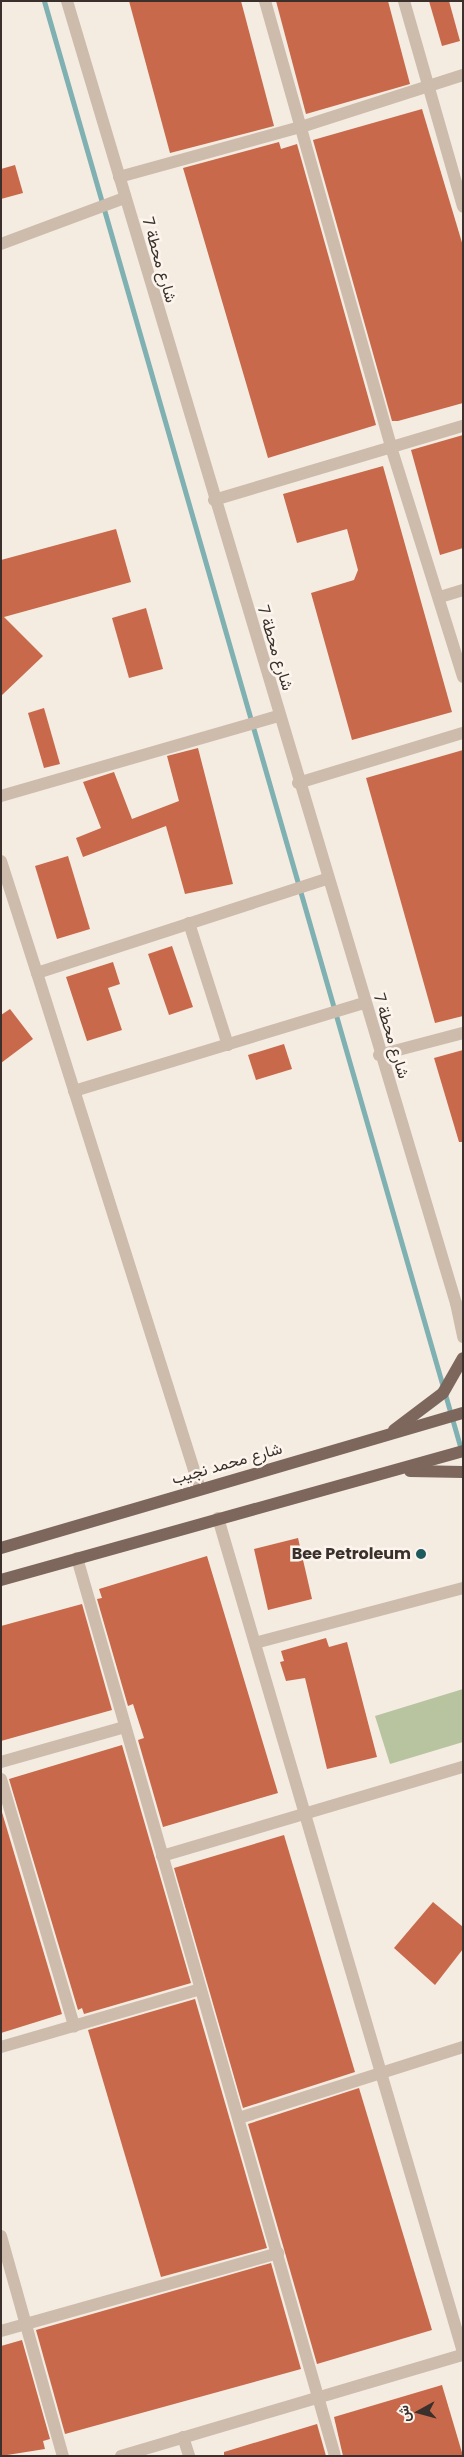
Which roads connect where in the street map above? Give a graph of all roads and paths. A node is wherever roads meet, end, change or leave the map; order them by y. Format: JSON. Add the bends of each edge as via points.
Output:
{"nodes":[{"id":1,"x":67,"y":1,"type":"edge"},
{"id":2,"x":265,"y":1,"type":"edge"},
{"id":3,"x":404,"y":1,"type":"edge"},
{"id":4,"x":463,"y":75,"type":"edge"},
{"id":5,"x":427,"y":86,"type":"junction"},
{"id":6,"x":301,"y":127,"type":"junction"},
{"id":7,"x":119,"y":177,"type":"junction"},
{"id":8,"x":125,"y":198,"type":"junction"},
{"id":9,"x":463,"y":206,"type":"edge"},
{"id":10,"x":1,"y":244,"type":"edge"},
{"id":11,"x":463,"y":426,"type":"edge"},
{"id":12,"x":391,"y":447,"type":"junction"},
{"id":13,"x":214,"y":500,"type":"junction"},
{"id":14,"x":463,"y":590,"type":"edge"},
{"id":15,"x":440,"y":597,"type":"junction"},
{"id":16,"x":463,"y":677,"type":"edge"},
{"id":17,"x":278,"y":716,"type":"junction"},
{"id":18,"x":463,"y":733,"type":"edge"},
{"id":19,"x":298,"y":783,"type":"junction"},
{"id":20,"x":1,"y":796,"type":"edge"},
{"id":21,"x":2,"y":866,"type":"edge"},
{"id":22,"x":327,"y":879,"type":"junction"},
{"id":23,"x":189,"y":923,"type":"junction"},
{"id":24,"x":37,"y":973,"type":"junction"},
{"id":25,"x":364,"y":1003,"type":"junction"},
{"id":26,"x":463,"y":1032,"type":"edge"},
{"id":27,"x":228,"y":1045,"type":"junction"},
{"id":28,"x":379,"y":1056,"type":"junction"},
{"id":29,"x":74,"y":1091,"type":"junction"},
{"id":30,"x":460,"y":1309,"type":"edge"},
{"id":31,"x":463,"y":1338,"type":"edge"},
{"id":32,"x":463,"y":1358,"type":"edge"},
{"id":33,"x":463,"y":1413,"type":"edge"},
{"id":34,"x":384,"y":1437,"type":"junction"},
{"id":35,"x":463,"y":1451,"type":"edge"},
{"id":36,"x":392,"y":1472,"type":"junction"},
{"id":37,"x":463,"y":1472,"type":"edge"},
{"id":38,"x":200,"y":1489,"type":"junction"},
{"id":39,"x":218,"y":1518,"type":"junction"},
{"id":40,"x":1,"y":1548,"type":"edge"},
{"id":41,"x":77,"y":1558,"type":"junction"},
{"id":42,"x":1,"y":1580,"type":"edge"},
{"id":43,"x":463,"y":1588,"type":"edge"},
{"id":44,"x":255,"y":1643,"type":"junction"},
{"id":45,"x":125,"y":1727,"type":"junction"},
{"id":46,"x":1,"y":1762,"type":"edge"},
{"id":47,"x":463,"y":1767,"type":"edge"},
{"id":48,"x":1,"y":1779,"type":"edge"},
{"id":49,"x":304,"y":1814,"type":"junction"},
{"id":50,"x":162,"y":1856,"type":"junction"},
{"id":51,"x":200,"y":1989,"type":"junction"},
{"id":52,"x":74,"y":2026,"type":"junction"},
{"id":53,"x":1,"y":2047,"type":"edge"},
{"id":54,"x":463,"y":2047,"type":"edge"},
{"id":55,"x":380,"y":2074,"type":"junction"},
{"id":56,"x":239,"y":2118,"type":"junction"},
{"id":57,"x":1,"y":2236,"type":"edge"},
{"id":58,"x":278,"y":2253,"type":"junction"},
{"id":59,"x":26,"y":2324,"type":"junction"},
{"id":60,"x":1,"y":2332,"type":"edge"},
{"id":61,"x":463,"y":2354,"type":"edge"},
{"id":62,"x":318,"y":2399,"type":"junction"},
{"id":63,"x":183,"y":2437,"type":"junction"},
{"id":64,"x":63,"y":2456,"type":"edge"},
{"id":65,"x":121,"y":2456,"type":"edge"},
{"id":66,"x":189,"y":2456,"type":"edge"},
{"id":67,"x":335,"y":2456,"type":"edge"}],
"edges":[{"from":1,"to":7,"type":"street","name":"شارع محطة 7"},
{"from":2,"to":6,"type":"street"},
{"from":3,"to":5,"type":"street"},
{"from":4,"to":5,"type":"street"},
{"from":5,"to":6,"type":"street"},
{"from":5,"to":9,"type":"street"},
{"from":6,"to":7,"type":"street"},
{"from":6,"to":12,"type":"street"},
{"from":7,"to":8,"type":"street","name":"شارع محطة 7"},
{"from":8,"to":10,"type":"street"},
{"from":8,"to":13,"type":"street","name":"شارع محطة 7"},
{"from":11,"to":12,"type":"street"},
{"from":12,"to":13,"type":"street"},
{"from":12,"to":15,"type":"street"},
{"from":13,"to":17,"type":"street","name":"شارع محطة 7"},
{"from":14,"to":15,"type":"street"},
{"from":15,"to":16,"type":"street"},
{"from":17,"to":19,"type":"street","name":"شارع محطة 7"},
{"from":17,"to":20,"type":"street"},
{"from":18,"to":19,"type":"street"},
{"from":19,"to":22,"type":"street","name":"شارع محطة 7"},
{"from":21,"to":24,"type":"street"},
{"from":22,"to":23,"type":"street"},
{"from":22,"to":25,"type":"street","name":"شارع محطة 7"},
{"from":23,"to":24,"type":"street"},
{"from":23,"to":27,"type":"street"},
{"from":24,"to":29,"type":"street"},
{"from":25,"to":27,"type":"street"},
{"from":25,"to":28,"type":"street","name":"شارع محطة 7"},
{"from":26,"to":28,"type":"street"},
{"from":27,"to":29,"type":"street"},
{"from":28,"to":30,"type":"street","name":"شارع محطة 7"},
{"from":29,"to":38,"type":"street"},
{"from":30,"to":31,"type":"street","name":"شارع محطة 7"},
{"from":32,"to":34,"type":"main road","via":[[443,1393]]},
{"from":33,"to":34,"type":"main road","name":"شارع محمد نجيب"},
{"from":34,"to":38,"type":"main road","name":"شارع محمد نجيب"},
{"from":35,"to":36,"type":"main road"},
{"from":36,"to":37,"type":"main road"},
{"from":36,"to":39,"type":"main road"},
{"from":38,"to":40,"type":"main road","name":"شارع محمد نجيب"},
{"from":39,"to":41,"type":"main road"},
{"from":39,"to":44,"type":"street"},
{"from":41,"to":42,"type":"main road"},
{"from":41,"to":45,"type":"street"},
{"from":43,"to":44,"type":"street"},
{"from":44,"to":49,"type":"street"},
{"from":45,"to":46,"type":"street"},
{"from":45,"to":50,"type":"street"},
{"from":47,"to":49,"type":"street"},
{"from":48,"to":52,"type":"street"},
{"from":49,"to":50,"type":"street"},
{"from":49,"to":55,"type":"street"},
{"from":50,"to":51,"type":"street"},
{"from":51,"to":52,"type":"street"},
{"from":51,"to":56,"type":"street"},
{"from":52,"to":53,"type":"street"},
{"from":54,"to":55,"type":"street"},
{"from":55,"to":56,"type":"street"},
{"from":55,"to":61,"type":"street"},
{"from":56,"to":58,"type":"street"},
{"from":57,"to":59,"type":"street"},
{"from":58,"to":59,"type":"street"},
{"from":58,"to":62,"type":"street"},
{"from":59,"to":60,"type":"street"},
{"from":59,"to":64,"type":"street"},
{"from":61,"to":62,"type":"street"},
{"from":62,"to":63,"type":"street"},
{"from":62,"to":67,"type":"street"},
{"from":63,"to":65,"type":"street"},
{"from":63,"to":66,"type":"street"}]}
